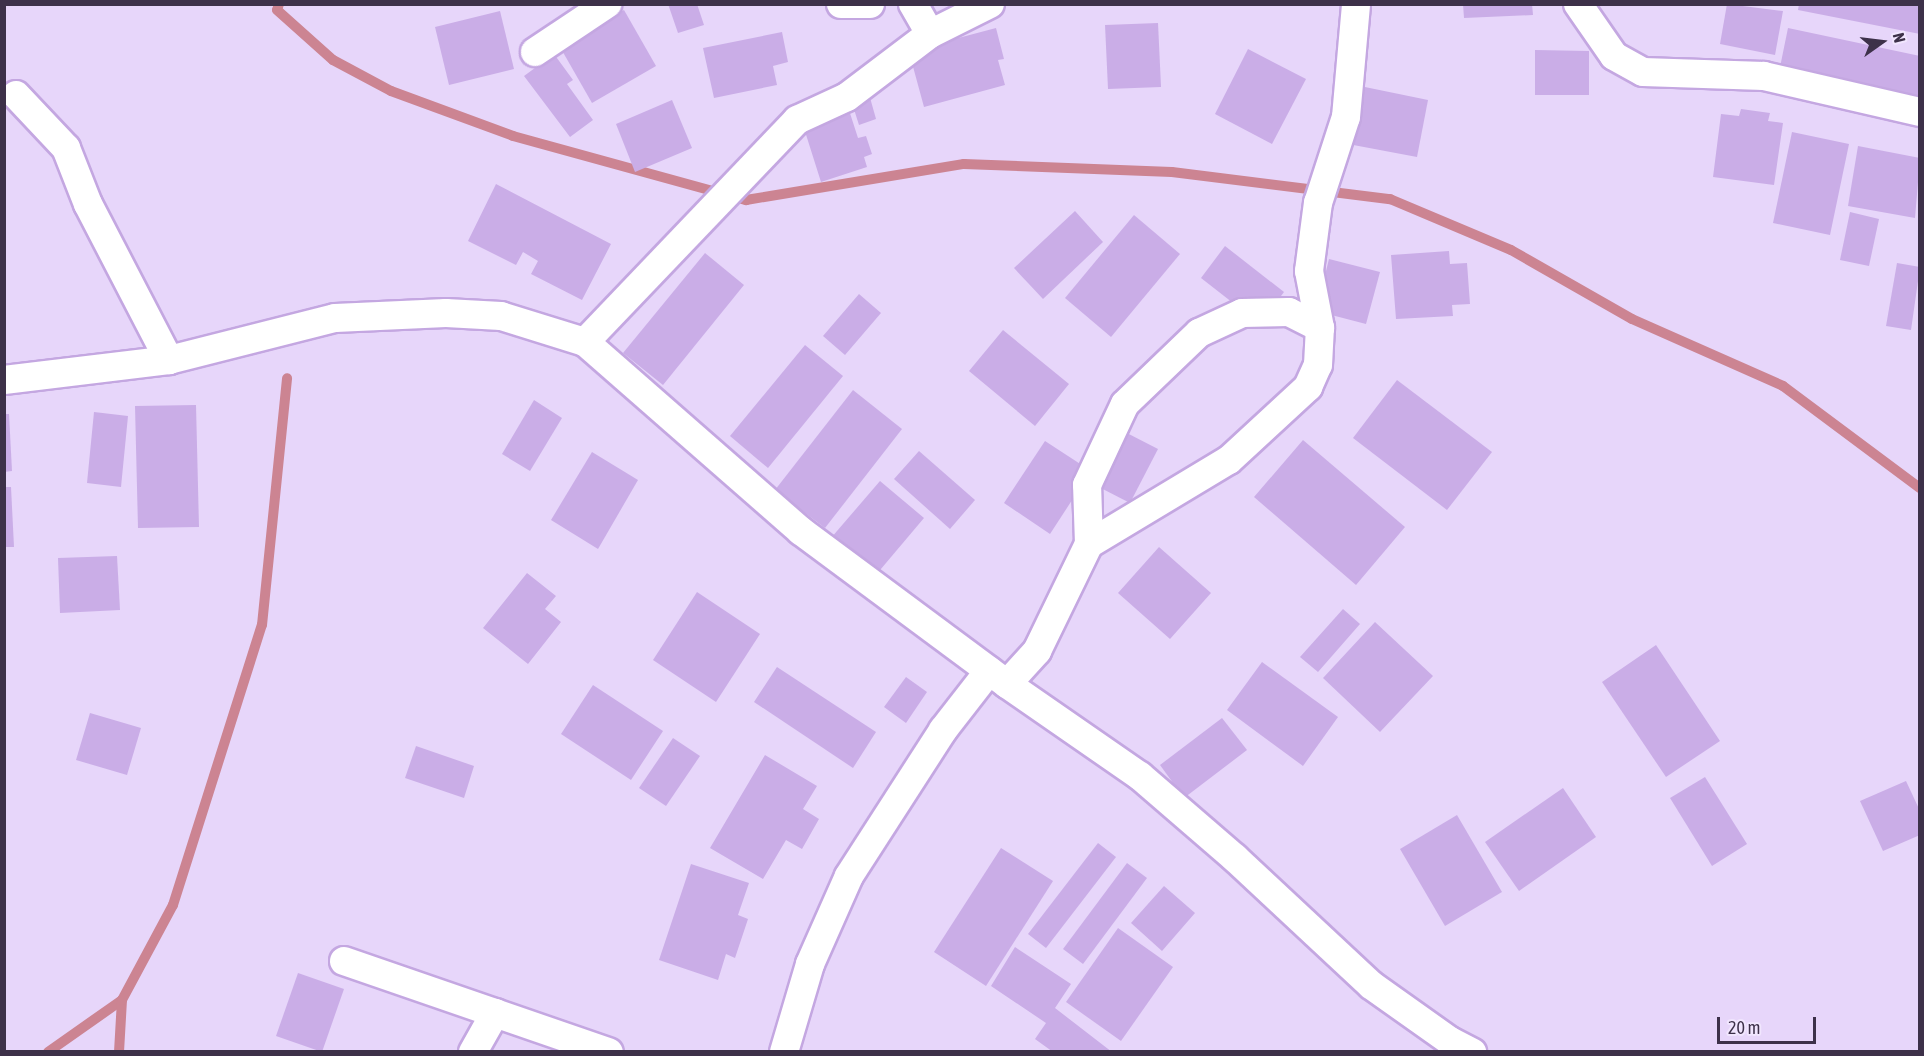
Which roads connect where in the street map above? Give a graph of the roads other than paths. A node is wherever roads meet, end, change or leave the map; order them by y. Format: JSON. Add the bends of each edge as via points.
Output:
{"nodes":[{"id":1,"x":607,"y":4,"type":"edge"},
{"id":2,"x":841,"y":4,"type":"edge"},
{"id":3,"x":870,"y":4,"type":"edge"},
{"id":4,"x":913,"y":4,"type":"edge"},
{"id":5,"x":990,"y":4,"type":"edge"},
{"id":6,"x":1356,"y":4,"type":"edge"},
{"id":7,"x":1578,"y":4,"type":"edge"},
{"id":8,"x":930,"y":34,"type":"junction"},
{"id":9,"x":536,"y":52,"type":"dead end"},
{"id":10,"x":16,"y":95,"type":"dead end"},
{"id":11,"x":1920,"y":112,"type":"edge"},
{"id":12,"x":1320,"y":328,"type":"junction"},
{"id":13,"x":585,"y":342,"type":"junction"},
{"id":14,"x":169,"y":360,"type":"junction"},
{"id":15,"x":4,"y":380,"type":"edge"},
{"id":16,"x":1089,"y":544,"type":"junction"},
{"id":17,"x":998,"y":678,"type":"junction"},
{"id":18,"x":344,"y":961,"type":"dead end"},
{"id":19,"x":495,"y":1013,"type":"junction"},
{"id":20,"x":473,"y":1052,"type":"edge"},
{"id":21,"x":609,"y":1052,"type":"edge"},
{"id":22,"x":784,"y":1052,"type":"edge"},
{"id":23,"x":1472,"y":1052,"type":"edge"}],
"edges":[{"from":1,"to":9,"type":"street"},
{"from":2,"to":3,"type":"street"},
{"from":4,"to":8,"type":"street"},
{"from":5,"to":8,"type":"street"},
{"from":6,"to":12,"type":"street","via":[[1346,117],[1318,203],[1309,271]]},
{"from":7,"to":11,"type":"street","via":[[1614,56],[1644,72],[1764,76]]},
{"from":8,"to":13,"type":"street","via":[[847,97],[797,120]]},
{"from":10,"to":14,"type":"street","via":[[66,148],[88,204]]},
{"from":12,"to":16,"type":"street","via":[[1318,364],[1308,387],[1229,459]]},
{"from":12,"to":16,"type":"street","via":[[1289,312],[1242,313],[1199,333],[1125,404],[1087,485]]},
{"from":13,"to":14,"type":"street","via":[[501,316],[335,318]]},
{"from":13,"to":17,"type":"street","via":[[801,531]]},
{"from":14,"to":15,"type":"street"},
{"from":16,"to":17,"type":"street","via":[[1037,651]]},
{"from":17,"to":22,"type":"street","via":[[943,729],[849,876],[810,964]]},
{"from":17,"to":23,"type":"street","via":[[1140,776],[1371,985]]},
{"from":18,"to":19,"type":"street"},
{"from":19,"to":20,"type":"street"},
{"from":19,"to":21,"type":"street"}]}
